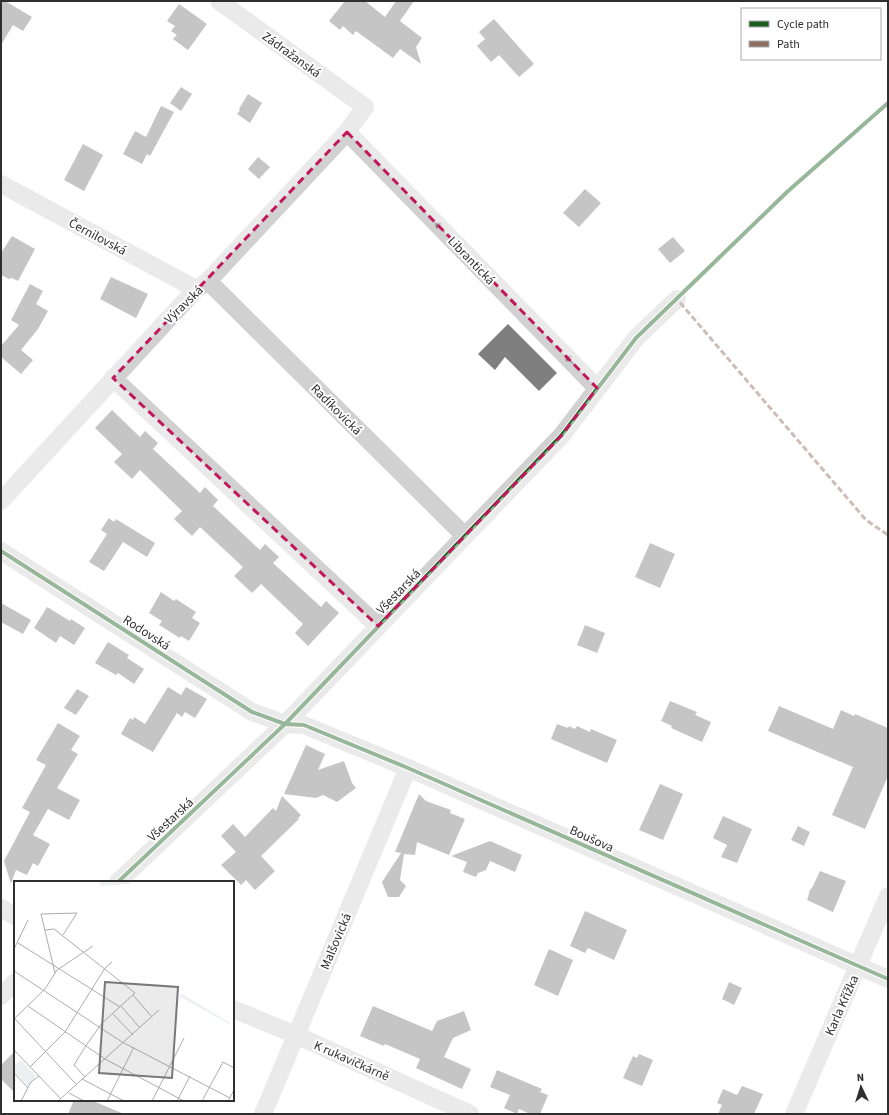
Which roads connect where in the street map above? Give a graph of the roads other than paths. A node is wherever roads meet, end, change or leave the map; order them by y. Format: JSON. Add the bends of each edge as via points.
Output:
{"nodes":[{"id":1,"x":219,"y":1,"type":"edge"},
{"id":2,"x":365,"y":107,"type":"joint"},
{"id":3,"x":347,"y":132,"type":"junction"},
{"id":4,"x":1,"y":184,"type":"edge"},
{"id":5,"x":202,"y":285,"type":"junction"},
{"id":6,"x":677,"y":299,"type":"dead end"},
{"id":7,"x":113,"y":378,"type":"junction"},
{"id":8,"x":597,"y":388,"type":"junction"},
{"id":9,"x":1,"y":501,"type":"edge"},
{"id":10,"x":465,"y":536,"type":"junction"},
{"id":11,"x":1,"y":550,"type":"edge"},
{"id":12,"x":378,"y":626,"type":"junction"},
{"id":13,"x":285,"y":724,"type":"junction"},
{"id":14,"x":408,"y":768,"type":"junction"},
{"id":15,"x":119,"y":881,"type":"edge"},
{"id":16,"x":888,"y":896,"type":"edge"},
{"id":17,"x":1,"y":908,"type":"edge"},
{"id":18,"x":14,"y":915,"type":"edge"},
{"id":19,"x":859,"y":966,"type":"junction"},
{"id":20,"x":888,"y":979,"type":"edge"},
{"id":21,"x":14,"y":983,"type":"edge"},
{"id":22,"x":1,"y":996,"type":"edge"},
{"id":23,"x":234,"y":1009,"type":"edge"},
{"id":24,"x":296,"y":1035,"type":"junction"},
{"id":25,"x":263,"y":1114,"type":"edge"},
{"id":26,"x":470,"y":1114,"type":"edge"},
{"id":27,"x":794,"y":1114,"type":"edge"}],
"edges":[{"from":1,"to":2,"type":"street","name":"Zádražanská"},
{"from":2,"to":3,"type":"street","name":"Výravská"},
{"from":3,"to":5,"type":"street","name":"Výravská"},
{"from":8,"to":3,"type":"street","name":"Librantická","one_way":true},
{"from":4,"to":5,"type":"street","name":"Černilovská"},
{"from":5,"to":7,"type":"street","name":"Výravská"},
{"from":5,"to":10,"type":"street","name":"Radíkovická"},
{"from":6,"to":8,"type":"street","name":"Všestarská","via":[[636,338]]},
{"from":7,"to":9,"type":"street","name":"Výravská"},
{"from":7,"to":12,"type":"street"},
{"from":8,"to":10,"type":"street","name":"Všestarská","via":[[562,435]]},
{"from":10,"to":12,"type":"street","name":"Všestarská"},
{"from":11,"to":13,"type":"street","name":"Rodovská","via":[[252,712]]},
{"from":12,"to":13,"type":"street","name":"Všestarská"},
{"from":13,"to":14,"type":"street","name":"Boušova","via":[[304,725]]},
{"from":13,"to":15,"type":"street","name":"Všestarská"},
{"from":14,"to":19,"type":"street","name":"Boušova"},
{"from":14,"to":24,"type":"street","name":"Malšovická"},
{"from":16,"to":19,"type":"street","name":"Karla Křížka"},
{"from":17,"to":18,"type":"street"},
{"from":19,"to":20,"type":"street","name":"Boušova"},
{"from":19,"to":27,"type":"street","name":"Karla Křížka"},
{"from":21,"to":22,"type":"street"},
{"from":23,"to":24,"type":"street","name":"K rukavičkárně"},
{"from":24,"to":25,"type":"street","name":"Malšovická"},
{"from":24,"to":26,"type":"street","name":"K rukavičkárně"}]}
